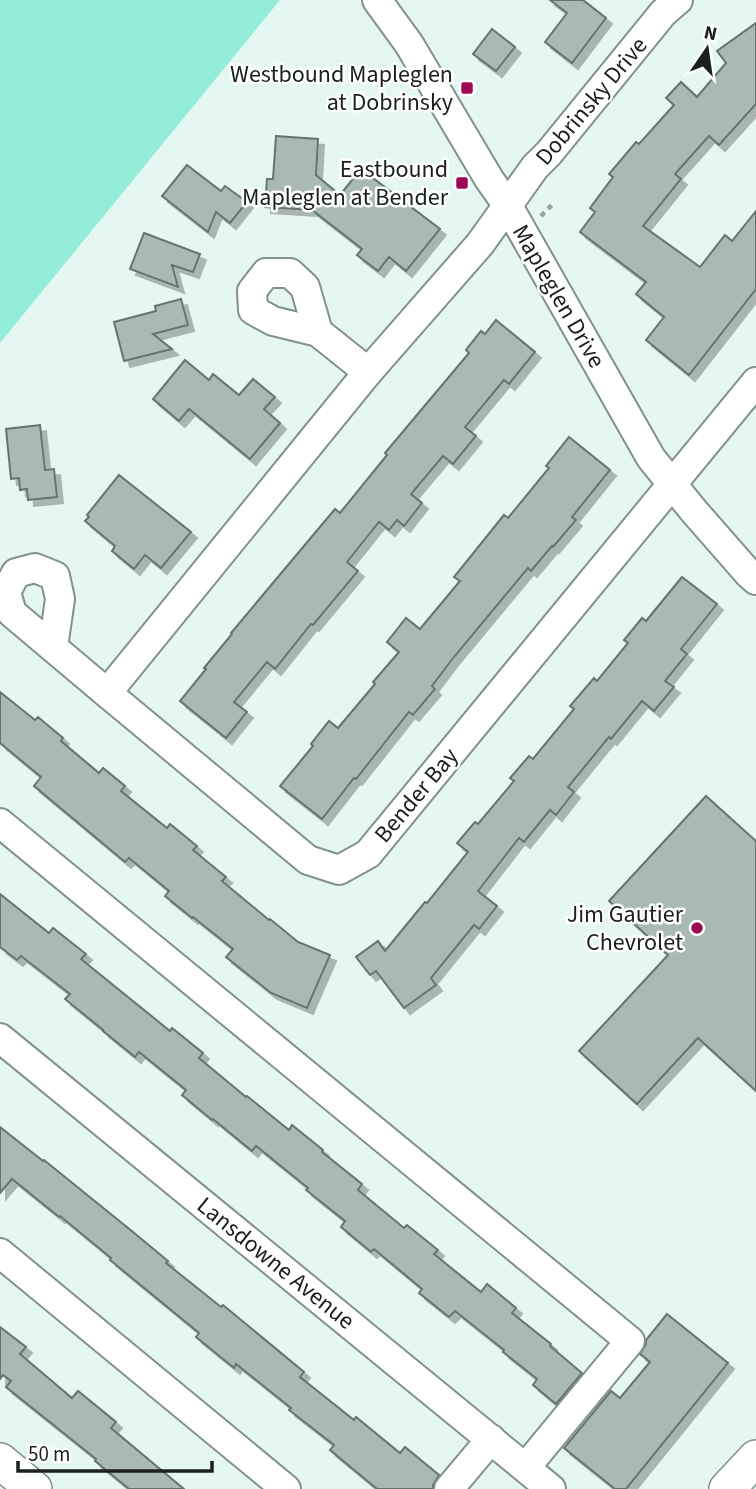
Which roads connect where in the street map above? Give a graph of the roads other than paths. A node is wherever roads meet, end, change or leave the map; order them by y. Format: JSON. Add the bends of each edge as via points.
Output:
{"nodes":[{"id":1,"x":377,"y":0,"type":"edge"},
{"id":2,"x":678,"y":0,"type":"edge"},
{"id":3,"x":508,"y":206,"type":"junction"},
{"id":4,"x":318,"y":332,"type":"dead end"},
{"id":5,"x":368,"y":372,"type":"junction"},
{"id":6,"x":756,"y":382,"type":"edge"},
{"id":7,"x":673,"y":484,"type":"junction"},
{"id":8,"x":756,"y":580,"type":"edge"},
{"id":9,"x":53,"y":648,"type":"dead end"},
{"id":10,"x":107,"y":693,"type":"junction"},
{"id":11,"x":0,"y":823,"type":"edge"},
{"id":12,"x":0,"y":1038,"type":"edge"},
{"id":13,"x":0,"y":1253,"type":"edge"},
{"id":14,"x":491,"y":1438,"type":"junction"},
{"id":15,"x":756,"y":1458,"type":"edge"},
{"id":16,"x":0,"y":1461,"type":"edge"},
{"id":17,"x":526,"y":1467,"type":"junction"},
{"id":18,"x":34,"y":1489,"type":"edge"},
{"id":19,"x":286,"y":1489,"type":"edge"},
{"id":20,"x":449,"y":1489,"type":"edge"},
{"id":21,"x":551,"y":1489,"type":"edge"},
{"id":22,"x":727,"y":1489,"type":"edge"}],
"edges":[{"from":1,"to":3,"type":"street","name":"Mapleglen Drive"},
{"from":2,"to":3,"type":"street","name":"Dobrinsky Drive","via":[[535,167]]},
{"from":3,"to":5,"type":"street"},
{"from":3,"to":7,"type":"street","name":"Mapleglen Drive","via":[[651,458]]},
{"from":4,"to":5,"type":"street"},
{"from":5,"to":10,"type":"street"},
{"from":6,"to":7,"type":"street"},
{"from":7,"to":8,"type":"street","name":"Mapleglen Drive"},
{"from":7,"to":10,"type":"street","name":"Bender Bay","via":[[368,855],[339,870],[308,860]]},
{"from":9,"to":10,"type":"street","name":"Bender Bay"},
{"from":11,"to":17,"type":"street","via":[[630,1341]]},
{"from":12,"to":14,"type":"street","name":"Lansdowne Avenue"},
{"from":13,"to":19,"type":"street"},
{"from":14,"to":17,"type":"street","name":"Lansdowne Avenue"},
{"from":14,"to":20,"type":"street"},
{"from":15,"to":22,"type":"main road"},
{"from":16,"to":18,"type":"main road"},
{"from":17,"to":21,"type":"street","name":"Lansdowne Avenue"}]}
